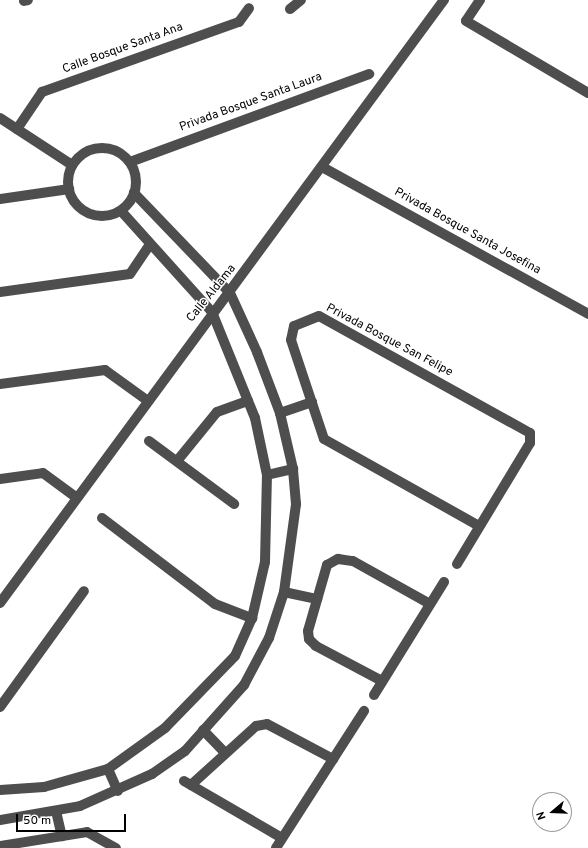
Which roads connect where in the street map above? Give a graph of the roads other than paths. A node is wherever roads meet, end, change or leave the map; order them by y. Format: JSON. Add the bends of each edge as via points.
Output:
{"nodes":[{"id":1,"x":301,"y":0,"type":"edge"},
{"id":2,"x":444,"y":0,"type":"edge"},
{"id":3,"x":480,"y":0,"type":"edge"},
{"id":4,"x":249,"y":8,"type":"dead end"},
{"id":5,"x":290,"y":9,"type":"dead end"},
{"id":6,"x":369,"y":74,"type":"dead end"},
{"id":7,"x":588,"y":93,"type":"edge"},
{"id":8,"x":0,"y":118,"type":"edge"},
{"id":9,"x":17,"y":129,"type":"junction"},
{"id":10,"x":130,"y":162,"type":"junction"},
{"id":11,"x":72,"y":165,"type":"junction"},
{"id":12,"x":328,"y":170,"type":"junction"},
{"id":13,"x":64,"y":190,"type":"junction"},
{"id":14,"x":134,"y":193,"type":"junction"},
{"id":15,"x":0,"y":199,"type":"edge"},
{"id":16,"x":121,"y":210,"type":"junction"},
{"id":17,"x":150,"y":244,"type":"junction"},
{"id":18,"x":0,"y":292,"type":"edge"},
{"id":19,"x":230,"y":294,"type":"junction"},
{"id":20,"x":212,"y":312,"type":"junction"},
{"id":21,"x":588,"y":314,"type":"edge"},
{"id":22,"x":0,"y":384,"type":"edge"},
{"id":23,"x":148,"y":401,"type":"junction"},
{"id":24,"x":248,"y":401,"type":"junction"},
{"id":25,"x":312,"y":402,"type":"junction"},
{"id":26,"x":280,"y":413,"type":"junction"},
{"id":27,"x":149,"y":441,"type":"dead end"},
{"id":28,"x":177,"y":461,"type":"junction"},
{"id":29,"x":293,"y":469,"type":"junction"},
{"id":30,"x":267,"y":475,"type":"junction"},
{"id":31,"x":0,"y":479,"type":"edge"},
{"id":32,"x":77,"y":498,"type":"junction"},
{"id":33,"x":234,"y":504,"type":"dead end"},
{"id":34,"x":102,"y":518,"type":"dead end"},
{"id":35,"x":479,"y":526,"type":"junction"},
{"id":36,"x":457,"y":564,"type":"dead end"},
{"id":37,"x":444,"y":582,"type":"dead end"},
{"id":38,"x":84,"y":591,"type":"dead end"},
{"id":39,"x":284,"y":592,"type":"junction"},
{"id":40,"x":317,"y":599,"type":"junction"},
{"id":41,"x":0,"y":603,"type":"edge"},
{"id":42,"x":430,"y":604,"type":"junction"},
{"id":43,"x":252,"y":618,"type":"junction"},
{"id":44,"x":382,"y":681,"type":"junction"},
{"id":45,"x":374,"y":695,"type":"dead end"},
{"id":46,"x":0,"y":707,"type":"edge"},
{"id":47,"x":364,"y":712,"type":"dead end"},
{"id":48,"x":203,"y":730,"type":"junction"},
{"id":49,"x":225,"y":752,"type":"junction"},
{"id":50,"x":333,"y":760,"type":"junction"},
{"id":51,"x":108,"y":769,"type":"junction"},
{"id":52,"x":0,"y":790,"type":"edge"},
{"id":53,"x":118,"y":791,"type":"junction"},
{"id":54,"x":56,"y":810,"type":"junction"},
{"id":55,"x":0,"y":820,"type":"edge"},
{"id":56,"x":62,"y":836,"type":"junction"},
{"id":57,"x":282,"y":838,"type":"junction"},
{"id":58,"x":0,"y":846,"type":"edge"},
{"id":59,"x":116,"y":848,"type":"edge"},
{"id":60,"x":276,"y":848,"type":"edge"}],
"edges":[{"from":1,"to":5,"type":"street"},
{"from":2,"to":12,"type":"street","name":"Calle Aldama"},
{"from":3,"to":7,"type":"street","via":[[466,21]]},
{"from":4,"to":9,"type":"street","name":"Calle Bosque Santa Ana","via":[[239,22],[42,92]]},
{"from":6,"to":10,"type":"street","name":"Privada Bosque Santa Laura"},
{"from":8,"to":9,"type":"street"},
{"from":9,"to":11,"type":"street"},
{"from":10,"to":11,"type":"street","via":[[120,153],[100,149],[81,155]]},
{"from":10,"to":14,"type":"street","via":[[136,177]]},
{"from":11,"to":13,"type":"street"},
{"from":12,"to":19,"type":"street","name":"Calle Aldama"},
{"from":12,"to":21,"type":"street","name":"Privada Bosque Santa Josefina"},
{"from":13,"to":15,"type":"street"},
{"from":13,"to":16,"type":"street","via":[[89,214],[105,216]]},
{"from":14,"to":16,"type":"street"},
{"from":14,"to":19,"type":"street"},
{"from":16,"to":17,"type":"street"},
{"from":17,"to":18,"type":"street","via":[[130,274]]},
{"from":17,"to":20,"type":"street"},
{"from":19,"to":20,"type":"street","name":"Calle Aldama"},
{"from":19,"to":26,"type":"street"},
{"from":20,"to":23,"type":"street","name":"Calle Aldama"},
{"from":20,"to":24,"type":"street"},
{"from":22,"to":23,"type":"street","via":[[105,370]]},
{"from":23,"to":32,"type":"street","name":"Calle Aldama"},
{"from":24,"to":28,"type":"street","via":[[217,412]]},
{"from":24,"to":30,"type":"street"},
{"from":25,"to":26,"type":"street"},
{"from":25,"to":35,"type":"street","name":"Privada Bosque San Felipe","via":[[324,439]]},
{"from":25,"to":35,"type":"street","name":"Privada Bosque San Felipe","via":[[291,340],[294,326],[319,316],[530,433],[530,443]]},
{"from":26,"to":29,"type":"street"},
{"from":27,"to":28,"type":"street"},
{"from":28,"to":33,"type":"street"},
{"from":29,"to":30,"type":"street"},
{"from":29,"to":39,"type":"street","via":[[296,504]]},
{"from":30,"to":43,"type":"street","via":[[265,562]]},
{"from":31,"to":32,"type":"street","via":[[43,473]]},
{"from":32,"to":41,"type":"street","name":"Calle Aldama"},
{"from":34,"to":43,"type":"street","via":[[215,604]]},
{"from":35,"to":36,"type":"street","name":"Privada Bosque San Felipe"},
{"from":37,"to":42,"type":"street"},
{"from":38,"to":46,"type":"street"},
{"from":39,"to":40,"type":"street"},
{"from":39,"to":48,"type":"street","via":[[269,638],[244,684]]},
{"from":40,"to":42,"type":"street","via":[[327,565],[338,559],[353,561]]},
{"from":40,"to":44,"type":"street","via":[[309,639],[316,646]]},
{"from":42,"to":44,"type":"street"},
{"from":43,"to":51,"type":"street","via":[[235,656],[200,696],[165,728]]},
{"from":44,"to":45,"type":"street"},
{"from":47,"to":50,"type":"street"},
{"from":48,"to":49,"type":"street"},
{"from":48,"to":53,"type":"street","via":[[185,751],[152,774]]},
{"from":49,"to":50,"type":"street","via":[[246,732],[267,724]]},
{"from":49,"to":57,"type":"street","via":[[187,783]]},
{"from":50,"to":57,"type":"street"},
{"from":51,"to":52,"type":"street","via":[[44,787]]},
{"from":51,"to":53,"type":"street"},
{"from":53,"to":54,"type":"street"},
{"from":54,"to":55,"type":"street"},
{"from":54,"to":56,"type":"street"},
{"from":56,"to":58,"type":"street"},
{"from":56,"to":59,"type":"street","via":[[87,832]]},
{"from":57,"to":60,"type":"street"}]}
